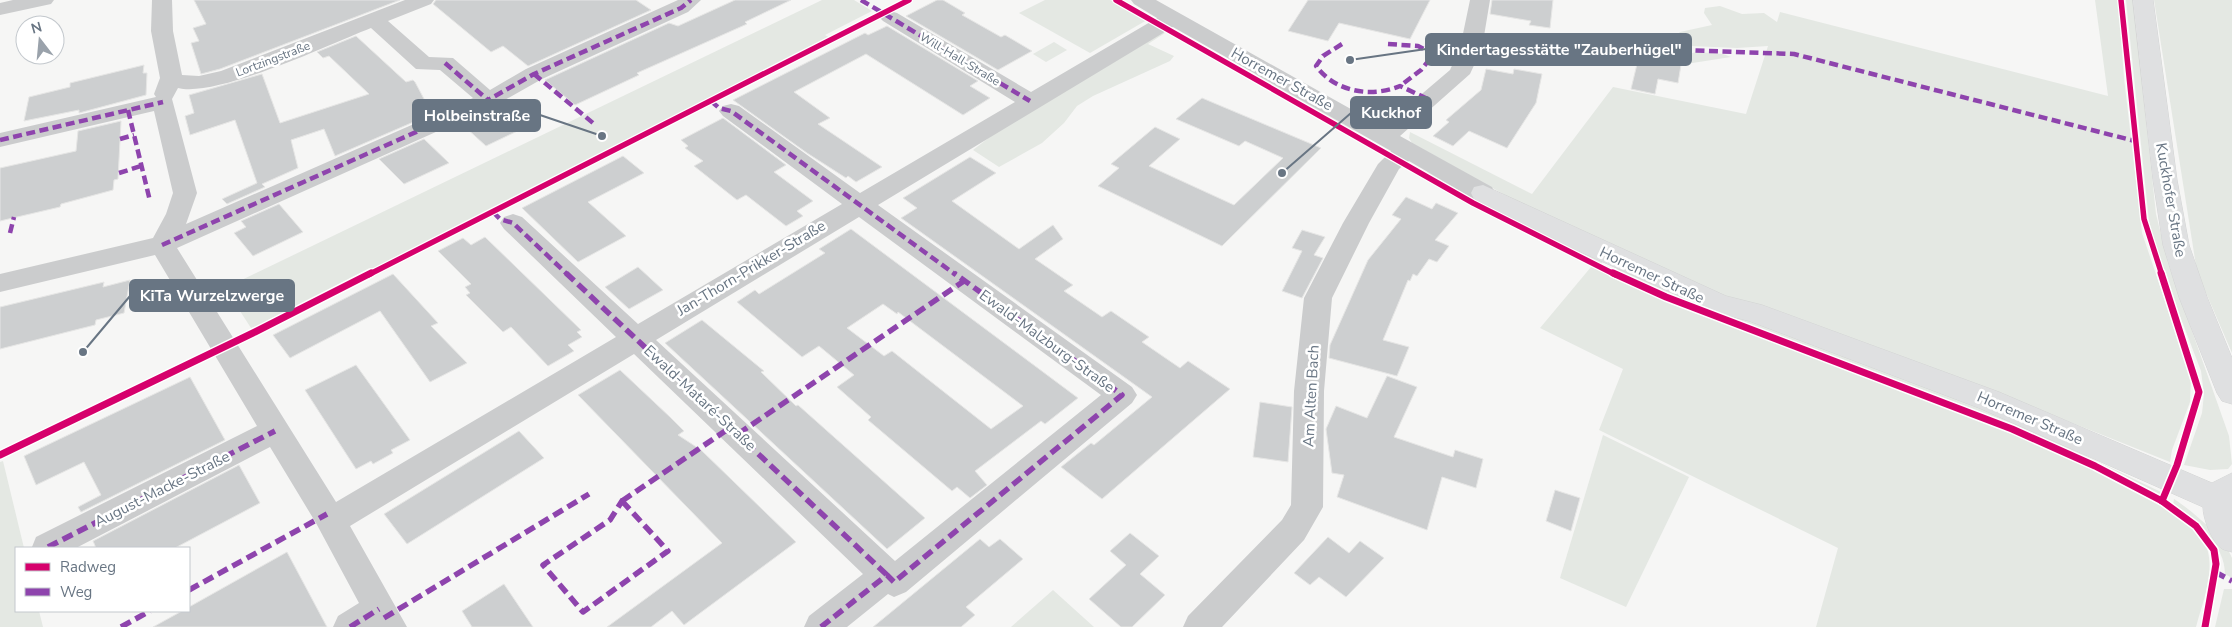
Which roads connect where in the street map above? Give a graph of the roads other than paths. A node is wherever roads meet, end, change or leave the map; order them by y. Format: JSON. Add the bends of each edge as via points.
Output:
{"nodes":[{"id":1,"x":44,"y":0,"type":"edge"},
{"id":2,"x":162,"y":0,"type":"edge"},
{"id":3,"x":424,"y":0,"type":"edge"},
{"id":4,"x":691,"y":0,"type":"edge"},
{"id":5,"x":1141,"y":0,"type":"edge"},
{"id":6,"x":1480,"y":0,"type":"edge"},
{"id":7,"x":2143,"y":0,"type":"edge"},
{"id":8,"x":0,"y":9,"type":"edge"},
{"id":9,"x":890,"y":17,"type":"dead end"},
{"id":10,"x":1172,"y":18,"type":"junction"},
{"id":11,"x":374,"y":20,"type":"junction"},
{"id":12,"x":170,"y":78,"type":"junction"},
{"id":13,"x":488,"y":100,"type":"junction"},
{"id":14,"x":1030,"y":101,"type":"junction"},
{"id":15,"x":163,"y":102,"type":"junction"},
{"id":16,"x":731,"y":111,"type":"dead end"},
{"id":17,"x":0,"y":140,"type":"edge"},
{"id":18,"x":1397,"y":144,"type":"junction"},
{"id":19,"x":1483,"y":193,"type":"joint"},
{"id":20,"x":859,"y":204,"type":"junction"},
{"id":21,"x":513,"y":223,"type":"dead end"},
{"id":22,"x":162,"y":245,"type":"junction"},
{"id":23,"x":0,"y":283,"type":"edge"},
{"id":24,"x":636,"y":337,"type":"junction"},
{"id":25,"x":2232,"y":392,"type":"edge"},
{"id":26,"x":275,"y":431,"type":"junction"},
{"id":27,"x":2225,"y":493,"type":"edge"},
{"id":28,"x":331,"y":521,"type":"junction"},
{"id":29,"x":2232,"y":538,"type":"edge"},
{"id":30,"x":48,"y":547,"type":"edge"},
{"id":31,"x":887,"y":575,"type":"junction"},
{"id":32,"x":384,"y":618,"type":"edge"},
{"id":33,"x":350,"y":627,"type":"edge"},
{"id":34,"x":821,"y":627,"type":"edge"},
{"id":35,"x":1200,"y":627,"type":"edge"}],
"edges":[{"from":1,"to":8,"type":"street"},
{"from":2,"to":12,"type":"street","via":[[162,31]]},
{"from":3,"to":11,"type":"street","name":"Lortzingstraße"},
{"from":4,"to":13,"type":"street","via":[[681,8],[534,74]]},
{"from":5,"to":10,"type":"street","name":"Horremer Straße"},
{"from":6,"to":18,"type":"street","name":"Am Alten Bach","via":[[1467,63]]},
{"from":7,"to":25,"type":"main road","name":"Kuckhofer Straße","via":[[2176,245],[2203,324]]},
{"from":9,"to":14,"type":"street","name":"Will-Hall-Straße"},
{"from":10,"to":14,"type":"street","name":"Jan-Thorn-Prikker-Straße"},
{"from":10,"to":18,"type":"street","name":"Horremer Straße"},
{"from":11,"to":12,"type":"street","name":"Lortzingstraße","via":[[229,76],[197,82]]},
{"from":11,"to":13,"type":"street","via":[[424,64],[445,64]]},
{"from":12,"to":15,"type":"street"},
{"from":13,"to":22,"type":"street"},
{"from":14,"to":20,"type":"street","name":"Jan-Thorn-Prikker-Straße"},
{"from":15,"to":17,"type":"street"},
{"from":15,"to":22,"type":"street","via":[[185,193],[179,214]]},
{"from":16,"to":20,"type":"street","name":"Ewald-Malzburg-Straße"},
{"from":18,"to":19,"type":"street","name":"Horremer Straße"},
{"from":18,"to":35,"type":"street","name":"Am Alten Bach","via":[[1390,164],[1318,298],[1309,391],[1307,507],[1293,530]]},
{"from":19,"to":27,"type":"main road","name":"Horremer Straße","via":[[1541,223],[1683,286],[1723,308],[1752,312]]},
{"from":20,"to":24,"type":"street","name":"Jan-Thorn-Prikker-Straße"},
{"from":20,"to":31,"type":"street","name":"Ewald-Malzburg-Straße","via":[[1122,395],[894,582]]},
{"from":21,"to":24,"type":"street","name":"Ewald-Mataré-Straße"},
{"from":22,"to":23,"type":"street"},
{"from":22,"to":26,"type":"street"},
{"from":24,"to":28,"type":"street","name":"Jan-Thorn-Prikker-Straße"},
{"from":24,"to":31,"type":"street","name":"Ewald-Mataré-Straße"},
{"from":26,"to":28,"type":"street"},
{"from":26,"to":30,"type":"street","name":"August-Macke-Straße"},
{"from":27,"to":29,"type":"main road","via":[[2220,518]]},
{"from":28,"to":32,"type":"street"},
{"from":31,"to":34,"type":"street"},
{"from":32,"to":33,"type":"street"}]}
